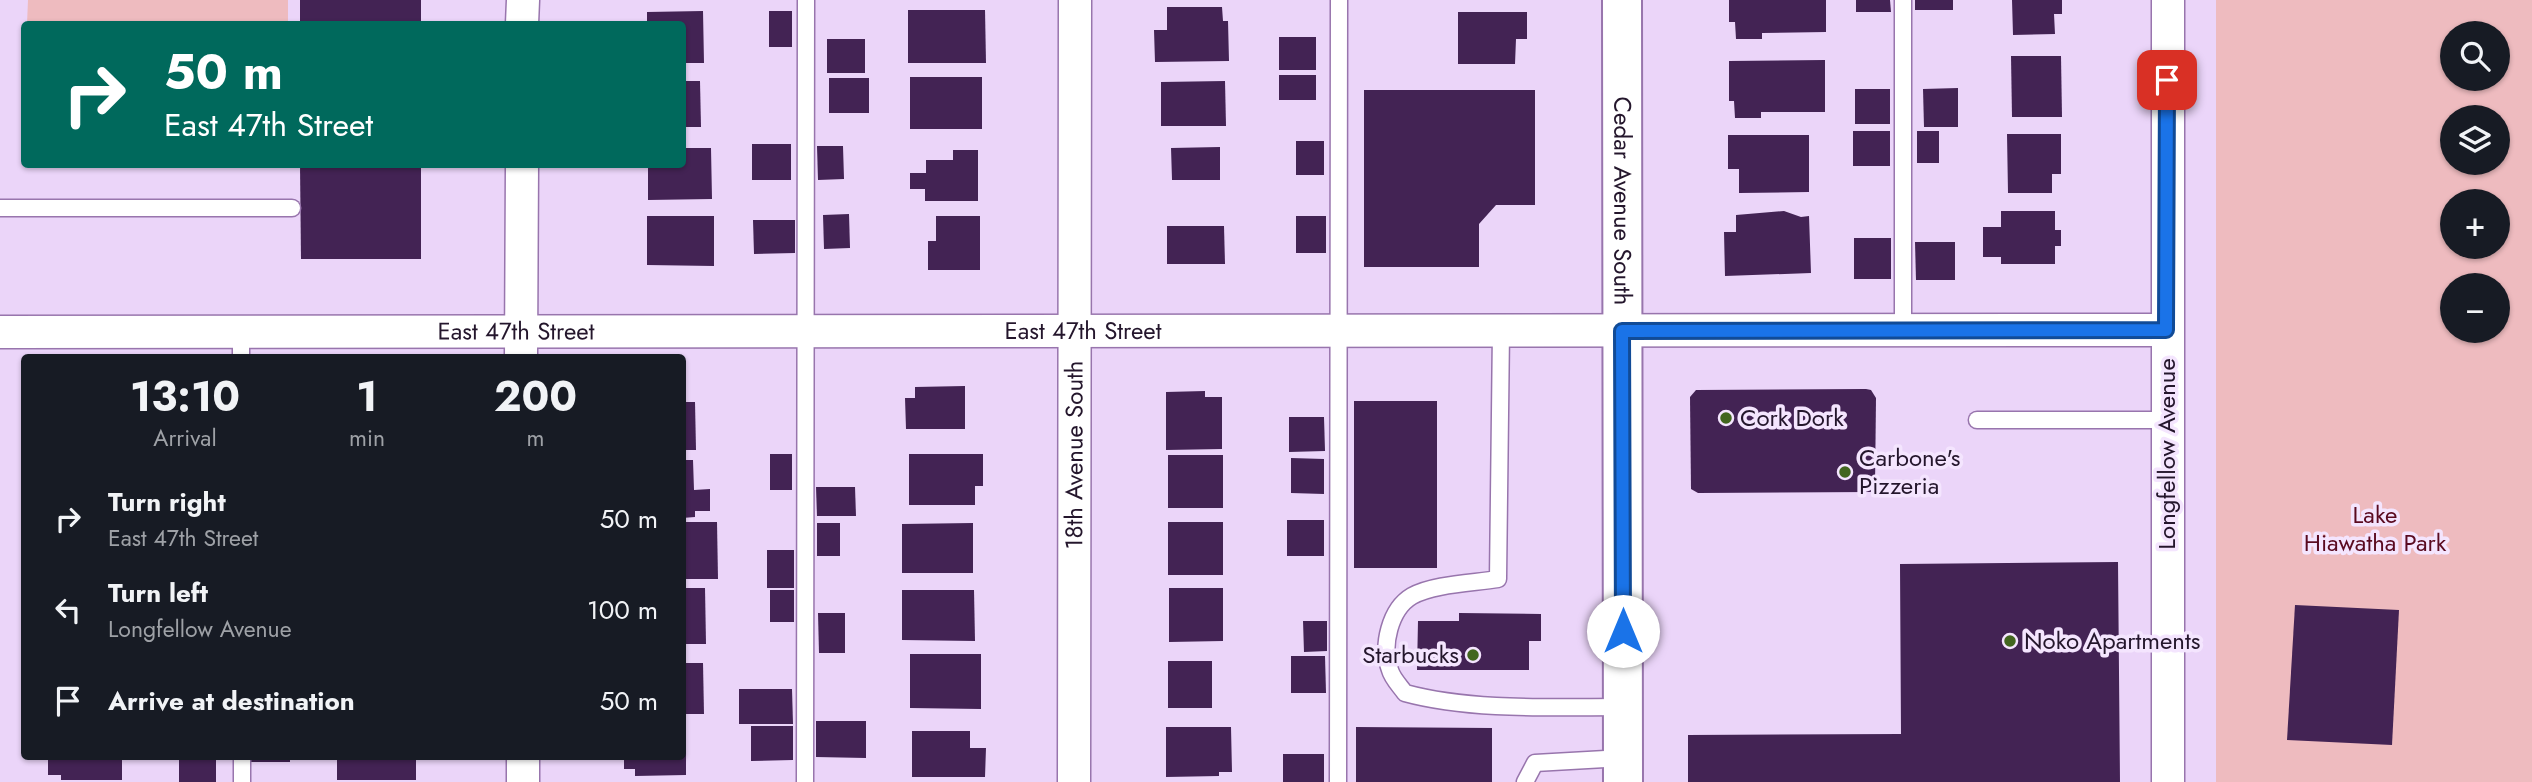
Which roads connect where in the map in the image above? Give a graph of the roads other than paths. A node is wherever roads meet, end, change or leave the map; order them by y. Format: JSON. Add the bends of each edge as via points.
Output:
{"nodes":[{"id":1,"x":523,"y":0,"type":"edge"},
{"id":2,"x":806,"y":0,"type":"edge"},
{"id":3,"x":1075,"y":0,"type":"edge"},
{"id":4,"x":1339,"y":0,"type":"edge"},
{"id":5,"x":1622,"y":0,"type":"edge"},
{"id":6,"x":1903,"y":0,"type":"edge"},
{"id":7,"x":2168,"y":0,"type":"edge"},
{"id":8,"x":522,"y":21,"type":"edge"},
{"id":9,"x":522,"y":168,"type":"edge"},
{"id":10,"x":0,"y":208,"type":"edge"},
{"id":11,"x":292,"y":208,"type":"dead end"},
{"id":12,"x":1074,"y":330,"type":"junction"},
{"id":13,"x":2166,"y":330,"type":"junction"},
{"id":14,"x":1339,"y":331,"type":"junction"},
{"id":15,"x":1501,"y":331,"type":"junction"},
{"id":16,"x":1622,"y":331,"type":"junction"},
{"id":17,"x":0,"y":332,"type":"edge"},
{"id":18,"x":807,"y":332,"type":"junction"},
{"id":19,"x":1903,"y":332,"type":"junction"},
{"id":20,"x":241,"y":345,"type":"edge"},
{"id":21,"x":522,"y":345,"type":"edge"},
{"id":22,"x":1977,"y":420,"type":"dead end"},
{"id":23,"x":2167,"y":420,"type":"junction"},
{"id":24,"x":1623,"y":707,"type":"junction"},
{"id":25,"x":242,"y":760,"type":"edge"},
{"id":26,"x":523,"y":760,"type":"edge"},
{"id":27,"x":1623,"y":770,"type":"edge"},
{"id":28,"x":242,"y":782,"type":"edge"},
{"id":29,"x":523,"y":782,"type":"edge"},
{"id":30,"x":806,"y":782,"type":"edge"},
{"id":31,"x":1074,"y":782,"type":"edge"},
{"id":32,"x":1338,"y":782,"type":"edge"},
{"id":33,"x":1525,"y":782,"type":"edge"},
{"id":34,"x":2168,"y":782,"type":"edge"}],
"edges":[{"from":1,"to":8,"type":"street"},
{"from":2,"to":18,"type":"lane"},
{"from":3,"to":12,"type":"street","name":"18th Avenue South"},
{"from":4,"to":14,"type":"lane"},
{"from":5,"to":16,"type":"main road","name":"Cedar Avenue South"},
{"from":6,"to":19,"type":"lane"},
{"from":7,"to":13,"type":"street","name":"Longfellow Avenue"},
{"from":9,"to":21,"type":"street"},
{"from":10,"to":11,"type":"lane"},
{"from":12,"to":14,"type":"street","name":"East 47th Street"},
{"from":12,"to":18,"type":"street","name":"East 47th Street"},
{"from":12,"to":31,"type":"street","name":"18th Avenue South"},
{"from":13,"to":19,"type":"street","name":"East 47th Street"},
{"from":13,"to":23,"type":"street","name":"Longfellow Avenue"},
{"from":14,"to":15,"type":"street","name":"East 47th Street"},
{"from":14,"to":32,"type":"lane"},
{"from":15,"to":16,"type":"street","name":"East 47th Street"},
{"from":15,"to":24,"type":"lane","via":[[1498,579],[1413,596],[1399,608],[1389,630],[1390,670],[1405,693],[1435,701]]},
{"from":16,"to":19,"type":"street","name":"East 47th Street"},
{"from":16,"to":24,"type":"main road","name":"Cedar Avenue South"},
{"from":17,"to":20,"type":"street","name":"East 47th Street"},
{"from":18,"to":21,"type":"street","name":"East 47th Street"},
{"from":18,"to":30,"type":"lane"},
{"from":20,"to":21,"type":"street","name":"East 47th Street"},
{"from":22,"to":23,"type":"lane"},
{"from":23,"to":34,"type":"street","name":"Longfellow Avenue"},
{"from":24,"to":27,"type":"main road","name":"Cedar Avenue South"},
{"from":25,"to":28,"type":"lane"},
{"from":26,"to":29,"type":"street"},
{"from":27,"to":33,"type":"lane","via":[[1535,763]]}]}
